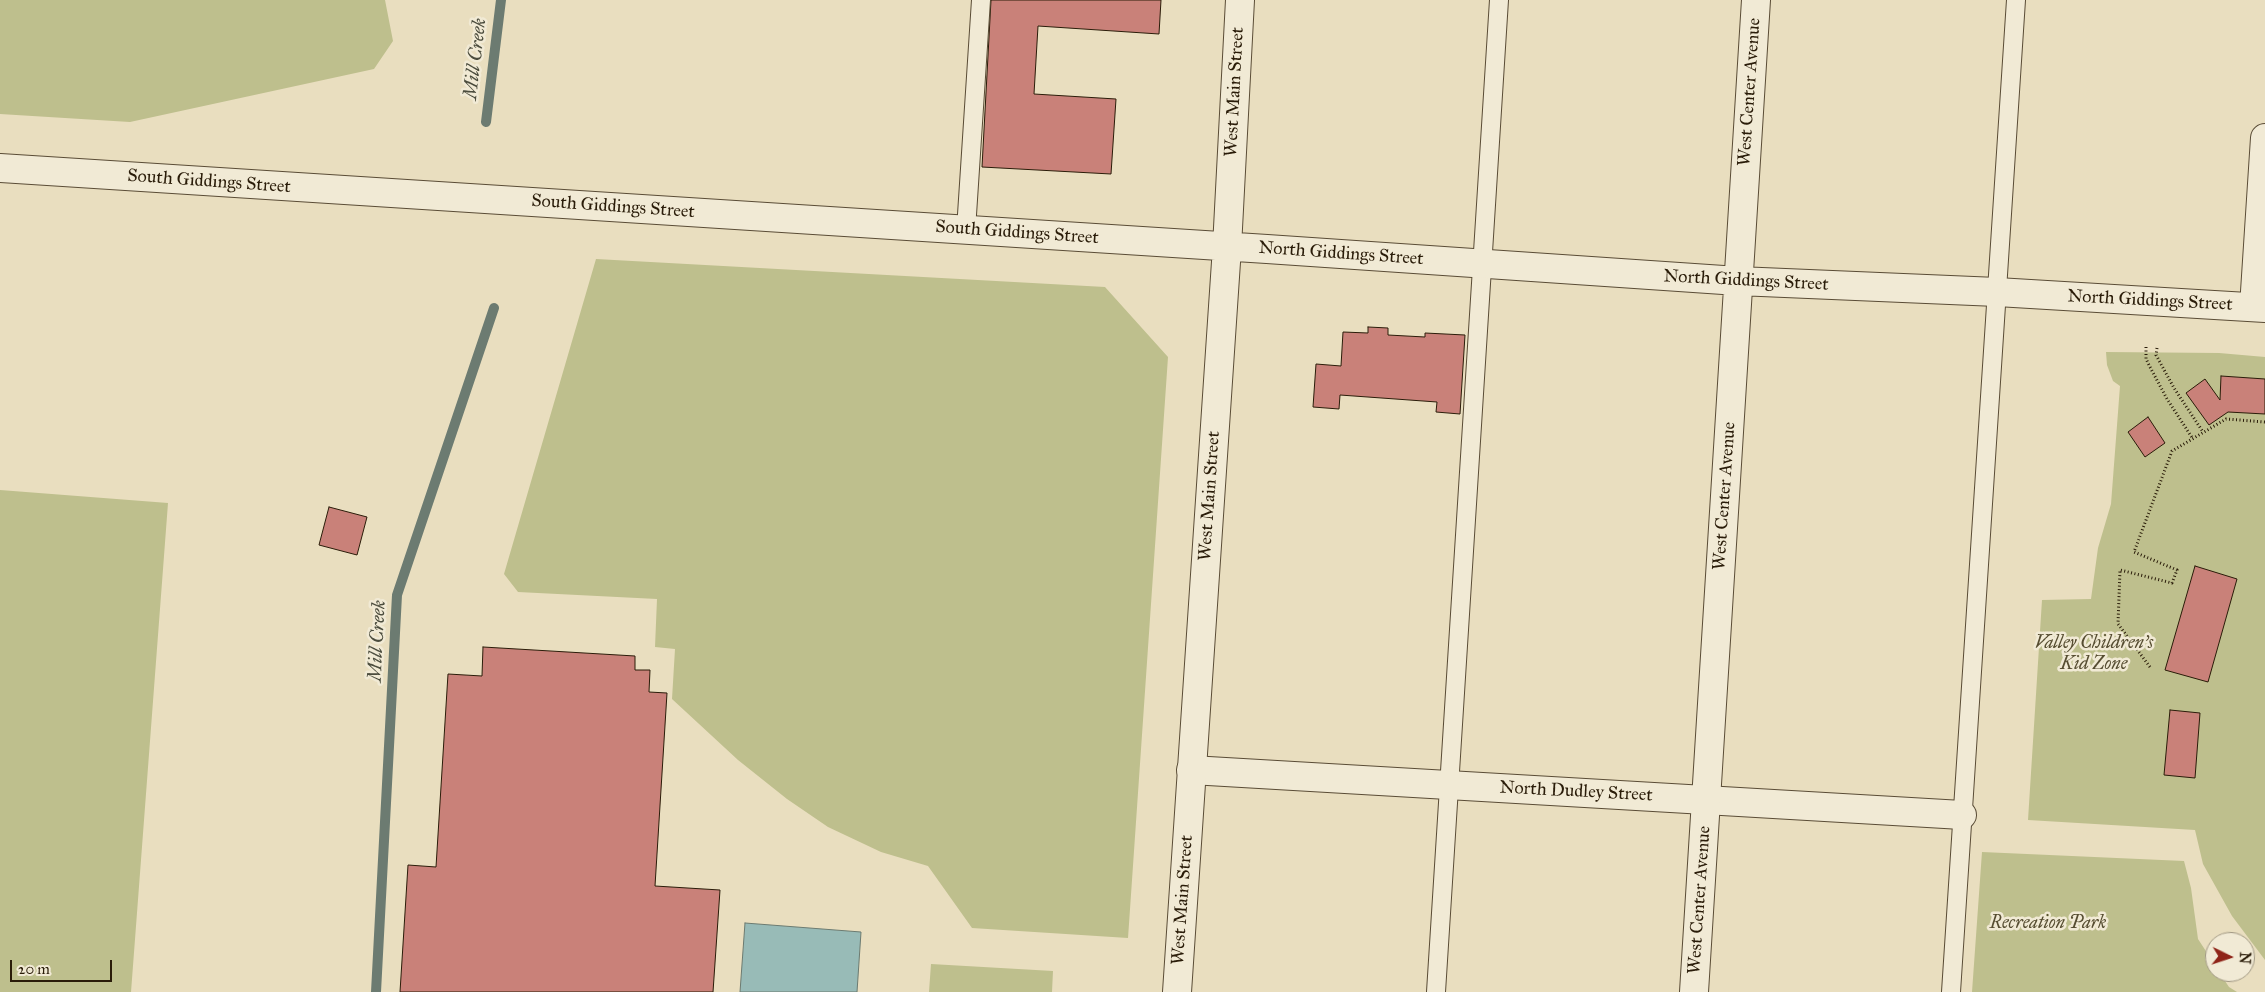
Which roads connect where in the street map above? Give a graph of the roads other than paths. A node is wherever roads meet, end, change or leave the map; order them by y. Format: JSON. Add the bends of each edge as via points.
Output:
{"nodes":[{"id":1,"x":981,"y":0,"type":"edge"},
{"id":2,"x":1240,"y":0,"type":"edge"},
{"id":3,"x":1499,"y":0,"type":"edge"},
{"id":4,"x":1756,"y":0,"type":"edge"},
{"id":5,"x":2016,"y":0,"type":"edge"},
{"id":6,"x":2265,"y":138,"type":"edge"},
{"id":7,"x":0,"y":168,"type":"edge"},
{"id":8,"x":966,"y":230,"type":"junction"},
{"id":9,"x":1227,"y":247,"type":"junction"},
{"id":10,"x":1481,"y":264,"type":"junction"},
{"id":11,"x":1738,"y":281,"type":"junction"},
{"id":12,"x":1997,"y":292,"type":"junction"},
{"id":13,"x":2259,"y":308,"type":"edge"},
{"id":14,"x":1191,"y":770,"type":"junction"},
{"id":15,"x":1449,"y":784,"type":"junction"},
{"id":16,"x":1706,"y":800,"type":"junction"},
{"id":17,"x":1962,"y":815,"type":"junction"},
{"id":18,"x":1177,"y":992,"type":"edge"},
{"id":19,"x":1436,"y":992,"type":"edge"},
{"id":20,"x":1694,"y":992,"type":"edge"},
{"id":21,"x":1951,"y":992,"type":"edge"}],
"edges":[{"from":1,"to":8,"type":"lane"},
{"from":2,"to":9,"type":"street","name":"West Main Street"},
{"from":3,"to":10,"type":"lane"},
{"from":4,"to":11,"type":"street","name":"West Center Avenue"},
{"from":5,"to":12,"type":"lane"},
{"from":6,"to":13,"type":"street"},
{"from":7,"to":8,"type":"street","name":"South Giddings Street"},
{"from":8,"to":9,"type":"street","name":"South Giddings Street"},
{"from":9,"to":10,"type":"street","name":"North Giddings Street"},
{"from":9,"to":14,"type":"street","name":"West Main Street"},
{"from":10,"to":11,"type":"street","name":"North Giddings Street"},
{"from":10,"to":15,"type":"lane"},
{"from":11,"to":12,"type":"street","name":"North Giddings Street"},
{"from":11,"to":16,"type":"street","name":"West Center Avenue"},
{"from":12,"to":13,"type":"street","name":"North Giddings Street"},
{"from":12,"to":17,"type":"lane"},
{"from":14,"to":15,"type":"street","name":"North Dudley Street"},
{"from":14,"to":18,"type":"street","name":"West Main Street"},
{"from":15,"to":16,"type":"street","name":"North Dudley Street"},
{"from":15,"to":19,"type":"lane"},
{"from":16,"to":17,"type":"street","name":"North Dudley Street"},
{"from":16,"to":20,"type":"street","name":"West Center Avenue"},
{"from":17,"to":21,"type":"lane"}]}
